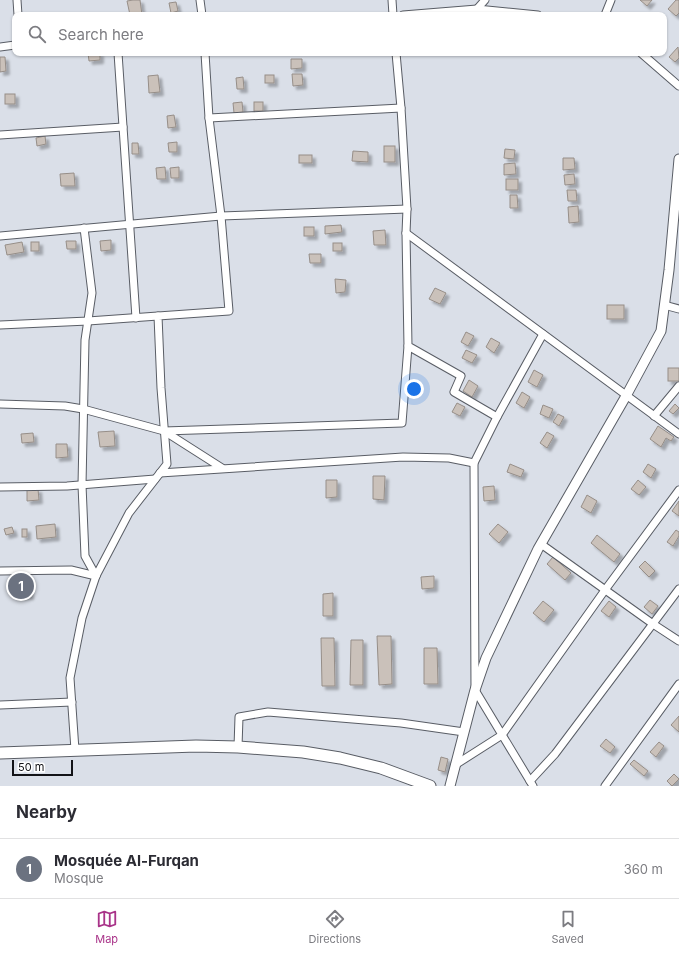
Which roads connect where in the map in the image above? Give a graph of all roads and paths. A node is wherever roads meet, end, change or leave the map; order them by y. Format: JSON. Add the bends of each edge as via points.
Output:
{"nodes":[{"id":1,"x":17,"y":0,"type":"edge"},
{"id":2,"x":200,"y":0,"type":"edge"},
{"id":3,"x":392,"y":0,"type":"edge"},
{"id":4,"x":485,"y":0,"type":"edge"},
{"id":5,"x":611,"y":0,"type":"edge"},
{"id":6,"x":477,"y":9,"type":"junction"},
{"id":7,"x":18,"y":12,"type":"edge"},
{"id":8,"x":202,"y":12,"type":"edge"},
{"id":9,"x":393,"y":12,"type":"edge"},
{"id":10,"x":440,"y":12,"type":"edge"},
{"id":11,"x":508,"y":12,"type":"edge"},
{"id":12,"x":606,"y":12,"type":"edge"},
{"id":13,"x":12,"y":46,"type":"edge"},
{"id":14,"x":0,"y":47,"type":"edge"},
{"id":15,"x":118,"y":56,"type":"edge"},
{"id":16,"x":205,"y":56,"type":"edge"},
{"id":17,"x":396,"y":56,"type":"edge"},
{"id":18,"x":644,"y":56,"type":"edge"},
{"id":19,"x":679,"y":86,"type":"edge"},
{"id":20,"x":401,"y":108,"type":"junction"},
{"id":21,"x":210,"y":118,"type":"junction"},
{"id":22,"x":123,"y":127,"type":"junction"},
{"id":23,"x":0,"y":135,"type":"edge"},
{"id":24,"x":679,"y":159,"type":"edge"},
{"id":25,"x":677,"y":198,"type":"edge"},
{"id":26,"x":407,"y":209,"type":"junction"},
{"id":27,"x":221,"y":216,"type":"junction"},
{"id":28,"x":130,"y":224,"type":"junction"},
{"id":29,"x":84,"y":228,"type":"junction"},
{"id":30,"x":406,"y":233,"type":"junction"},
{"id":31,"x":0,"y":236,"type":"edge"},
{"id":32,"x":664,"y":305,"type":"junction"},
{"id":33,"x":679,"y":309,"type":"edge"},
{"id":34,"x":158,"y":316,"type":"junction"},
{"id":35,"x":136,"y":318,"type":"junction"},
{"id":36,"x":88,"y":321,"type":"junction"},
{"id":37,"x":0,"y":325,"type":"edge"},
{"id":38,"x":543,"y":334,"type":"junction"},
{"id":39,"x":408,"y":346,"type":"junction"},
{"id":40,"x":679,"y":386,"type":"edge"},
{"id":41,"x":626,"y":396,"type":"junction"},
{"id":42,"x":0,"y":404,"type":"edge"},
{"id":43,"x":84,"y":409,"type":"junction"},
{"id":44,"x":654,"y":416,"type":"junction"},
{"id":45,"x":498,"y":417,"type":"junction"},
{"id":46,"x":164,"y":431,"type":"junction"},
{"id":47,"x":679,"y":434,"type":"edge"},
{"id":48,"x":474,"y":463,"type":"junction"},
{"id":49,"x":222,"y":468,"type":"junction"},
{"id":50,"x":158,"y":476,"type":"junction"},
{"id":51,"x":82,"y":485,"type":"junction"},
{"id":52,"x":0,"y":487,"type":"edge"},
{"id":53,"x":679,"y":490,"type":"edge"},
{"id":54,"x":541,"y":544,"type":"junction"},
{"id":55,"x":0,"y":571,"type":"edge"},
{"id":56,"x":96,"y":576,"type":"junction"},
{"id":57,"x":679,"y":589,"type":"edge"},
{"id":58,"x":606,"y":590,"type":"junction"},
{"id":59,"x":653,"y":624,"type":"junction"},
{"id":60,"x":679,"y":641,"type":"edge"},
{"id":61,"x":679,"y":684,"type":"edge"},
{"id":62,"x":476,"y":690,"type":"junction"},
{"id":63,"x":72,"y":702,"type":"junction"},
{"id":64,"x":0,"y":705,"type":"edge"},
{"id":65,"x":464,"y":732,"type":"junction"},
{"id":66,"x":502,"y":735,"type":"junction"},
{"id":67,"x":238,"y":747,"type":"junction"},
{"id":68,"x":75,"y":750,"type":"junction"},
{"id":69,"x":0,"y":753,"type":"edge"},
{"id":70,"x":455,"y":765,"type":"junction"},
{"id":71,"x":531,"y":784,"type":"edge"},
{"id":72,"x":430,"y":786,"type":"edge"},
{"id":73,"x":450,"y":786,"type":"edge"},
{"id":74,"x":605,"y":786,"type":"edge"}],
"edges":[{"from":1,"to":7,"type":"street"},
{"from":2,"to":8,"type":"street"},
{"from":3,"to":9,"type":"street"},
{"from":4,"to":6,"type":"street"},
{"from":5,"to":12,"type":"street"},
{"from":6,"to":10,"type":"street"},
{"from":6,"to":11,"type":"street"},
{"from":13,"to":14,"type":"street"},
{"from":15,"to":22,"type":"street"},
{"from":16,"to":21,"type":"street"},
{"from":17,"to":20,"type":"street"},
{"from":18,"to":19,"type":"street"},
{"from":20,"to":21,"type":"street"},
{"from":20,"to":26,"type":"street"},
{"from":21,"to":27,"type":"street"},
{"from":22,"to":23,"type":"street"},
{"from":22,"to":28,"type":"street"},
{"from":24,"to":25,"type":"street"},
{"from":25,"to":32,"type":"street"},
{"from":26,"to":27,"type":"street"},
{"from":26,"to":30,"type":"street"},
{"from":27,"to":28,"type":"street"},
{"from":27,"to":34,"type":"street","via":[[229,311]]},
{"from":28,"to":29,"type":"street"},
{"from":28,"to":35,"type":"street"},
{"from":29,"to":31,"type":"street"},
{"from":29,"to":36,"type":"street","via":[[92,292]]},
{"from":30,"to":38,"type":"street"},
{"from":30,"to":39,"type":"street"},
{"from":32,"to":33,"type":"street"},
{"from":32,"to":41,"type":"street","via":[[661,331]]},
{"from":34,"to":35,"type":"street"},
{"from":34,"to":46,"type":"street"},
{"from":35,"to":36,"type":"street"},
{"from":36,"to":37,"type":"street"},
{"from":36,"to":43,"type":"street","via":[[85,340]]},
{"from":38,"to":41,"type":"street"},
{"from":38,"to":45,"type":"street"},
{"from":39,"to":45,"type":"street","via":[[461,376],[454,392]]},
{"from":39,"to":46,"type":"street","via":[[402,423]]},
{"from":40,"to":44,"type":"street"},
{"from":41,"to":44,"type":"street"},
{"from":41,"to":54,"type":"street"},
{"from":42,"to":43,"type":"street"},
{"from":43,"to":46,"type":"street"},
{"from":43,"to":51,"type":"street"},
{"from":44,"to":47,"type":"street"},
{"from":45,"to":48,"type":"street"},
{"from":46,"to":49,"type":"street"},
{"from":46,"to":50,"type":"street","via":[[166,464]]},
{"from":48,"to":49,"type":"street","via":[[449,458],[403,457]]},
{"from":48,"to":62,"type":"street"},
{"from":49,"to":50,"type":"street"},
{"from":50,"to":51,"type":"street"},
{"from":50,"to":56,"type":"street","via":[[129,513]]},
{"from":51,"to":52,"type":"street"},
{"from":51,"to":56,"type":"street","via":[[85,556]]},
{"from":53,"to":58,"type":"street"},
{"from":54,"to":58,"type":"street"},
{"from":54,"to":62,"type":"street","via":[[486,658]]},
{"from":55,"to":56,"type":"street","via":[[71,570]]},
{"from":56,"to":63,"type":"street","via":[[82,618],[70,678]]},
{"from":57,"to":59,"type":"street"},
{"from":58,"to":59,"type":"street"},
{"from":58,"to":66,"type":"street"},
{"from":59,"to":60,"type":"street"},
{"from":59,"to":71,"type":"street"},
{"from":61,"to":74,"type":"street"},
{"from":62,"to":65,"type":"street"},
{"from":62,"to":66,"type":"street"},
{"from":63,"to":64,"type":"street"},
{"from":63,"to":68,"type":"street"},
{"from":65,"to":67,"type":"street","via":[[401,723],[268,712],[239,717]]},
{"from":65,"to":70,"type":"street"},
{"from":66,"to":70,"type":"street"},
{"from":66,"to":71,"type":"street"},
{"from":67,"to":68,"type":"main road"},
{"from":67,"to":72,"type":"main road","via":[[340,758],[380,768]]},
{"from":68,"to":69,"type":"main road"},
{"from":70,"to":73,"type":"street"}]}
